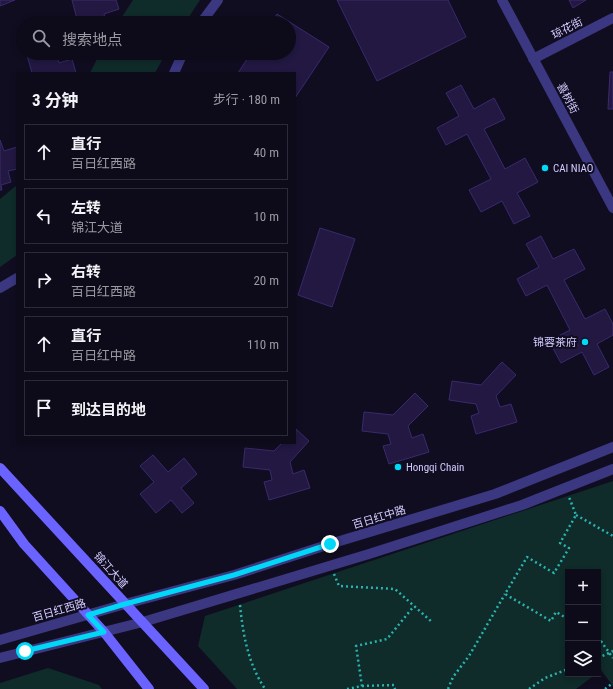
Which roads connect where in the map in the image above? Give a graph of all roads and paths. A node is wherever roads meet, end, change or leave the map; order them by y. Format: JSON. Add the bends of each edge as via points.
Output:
{"nodes":[{"id":1,"x":218,"y":0,"type":"edge"},
{"id":2,"x":502,"y":0,"type":"edge"},
{"id":3,"x":206,"y":16,"type":"edge"},
{"id":4,"x":613,"y":18,"type":"edge"},
{"id":5,"x":533,"y":59,"type":"junction"},
{"id":6,"x":180,"y":60,"type":"edge"},
{"id":7,"x":174,"y":72,"type":"edge"},
{"id":8,"x":613,"y":208,"type":"edge"},
{"id":9,"x":16,"y":279,"type":"edge"},
{"id":10,"x":0,"y":288,"type":"edge"},
{"id":11,"x":613,"y":447,"type":"edge"},
{"id":12,"x":0,"y":468,"type":"edge"},
{"id":13,"x":613,"y":469,"type":"edge"},
{"id":14,"x":569,"y":496,"type":"dead end"},
{"id":15,"x":0,"y":511,"type":"edge"},
{"id":16,"x":576,"y":515,"type":"junction"},
{"id":17,"x":613,"y":536,"type":"edge"},
{"id":18,"x":334,"y":574,"type":"dead end"},
{"id":19,"x":505,"y":594,"type":"junction"},
{"id":20,"x":125,"y":604,"type":"junction"},
{"id":21,"x":240,"y":605,"type":"dead end"},
{"id":22,"x":414,"y":606,"type":"junction"},
{"id":23,"x":88,"y":615,"type":"junction"},
{"id":24,"x":565,"y":617,"type":"edge"},
{"id":25,"x":143,"y":622,"type":"junction"},
{"id":26,"x":432,"y":622,"type":"dead end"},
{"id":27,"x":104,"y":632,"type":"junction"},
{"id":28,"x":0,"y":640,"type":"edge"},
{"id":29,"x":601,"y":641,"type":"edge"},
{"id":30,"x":613,"y":651,"type":"edge"},
{"id":31,"x":610,"y":653,"type":"junction"},
{"id":32,"x":601,"y":657,"type":"edge"},
{"id":33,"x":0,"y":658,"type":"edge"},
{"id":34,"x":613,"y":658,"type":"edge"},
{"id":35,"x":565,"y":670,"type":"edge"},
{"id":36,"x":613,"y":683,"type":"edge"},
{"id":37,"x":362,"y":686,"type":"junction"},
{"id":38,"x":149,"y":689,"type":"edge"},
{"id":39,"x":204,"y":689,"type":"edge"},
{"id":40,"x":265,"y":689,"type":"edge"},
{"id":41,"x":347,"y":689,"type":"edge"},
{"id":42,"x":395,"y":689,"type":"edge"},
{"id":43,"x":448,"y":689,"type":"edge"},
{"id":44,"x":529,"y":689,"type":"edge"},
{"id":45,"x":604,"y":689,"type":"edge"}],
"edges":[{"from":1,"to":3,"type":"street"},
{"from":2,"to":5,"type":"street","name":"喜树街"},
{"from":4,"to":5,"type":"street","name":"琼花街"},
{"from":5,"to":8,"type":"street","name":"喜树街"},
{"from":6,"to":7,"type":"street"},
{"from":9,"to":10,"type":"street"},
{"from":11,"to":20,"type":"street","name":"百日红中路","via":[[495,494],[234,575]]},
{"from":12,"to":20,"type":"main road","name":"锦江大道"},
{"from":13,"to":25,"type":"street","via":[[522,505]]},
{"from":14,"to":16,"type":"path"},
{"from":15,"to":23,"type":"main road","via":[[24,544]]},
{"from":16,"to":17,"type":"path"},
{"from":16,"to":19,"type":"path","via":[[560,543],[569,548],[554,573],[527,557]]},
{"from":18,"to":22,"type":"path","via":[[338,586],[395,589]]},
{"from":19,"to":24,"type":"path","via":[[550,621],[556,612]]},
{"from":19,"to":43,"type":"path","via":[[469,656],[452,677]]},
{"from":20,"to":23,"type":"street","name":"百日红西路"},
{"from":20,"to":25,"type":"main road","name":"锦江大道"},
{"from":21,"to":40,"type":"path","via":[[249,657]]},
{"from":22,"to":26,"type":"path"},
{"from":22,"to":37,"type":"path","via":[[387,639],[356,646]]},
{"from":23,"to":27,"type":"main road"},
{"from":23,"to":28,"type":"street","name":"百日红西路"},
{"from":25,"to":27,"type":"street"},
{"from":25,"to":39,"type":"main road","name":"锦江大道"},
{"from":27,"to":33,"type":"street"},
{"from":27,"to":38,"type":"main road"},
{"from":29,"to":31,"type":"path"},
{"from":30,"to":31,"type":"path"},
{"from":31,"to":32,"type":"path"},
{"from":31,"to":34,"type":"path"},
{"from":35,"to":44,"type":"path","via":[[545,678]]},
{"from":36,"to":45,"type":"path"},
{"from":37,"to":41,"type":"path"},
{"from":37,"to":42,"type":"path","via":[[394,686]]}]}
